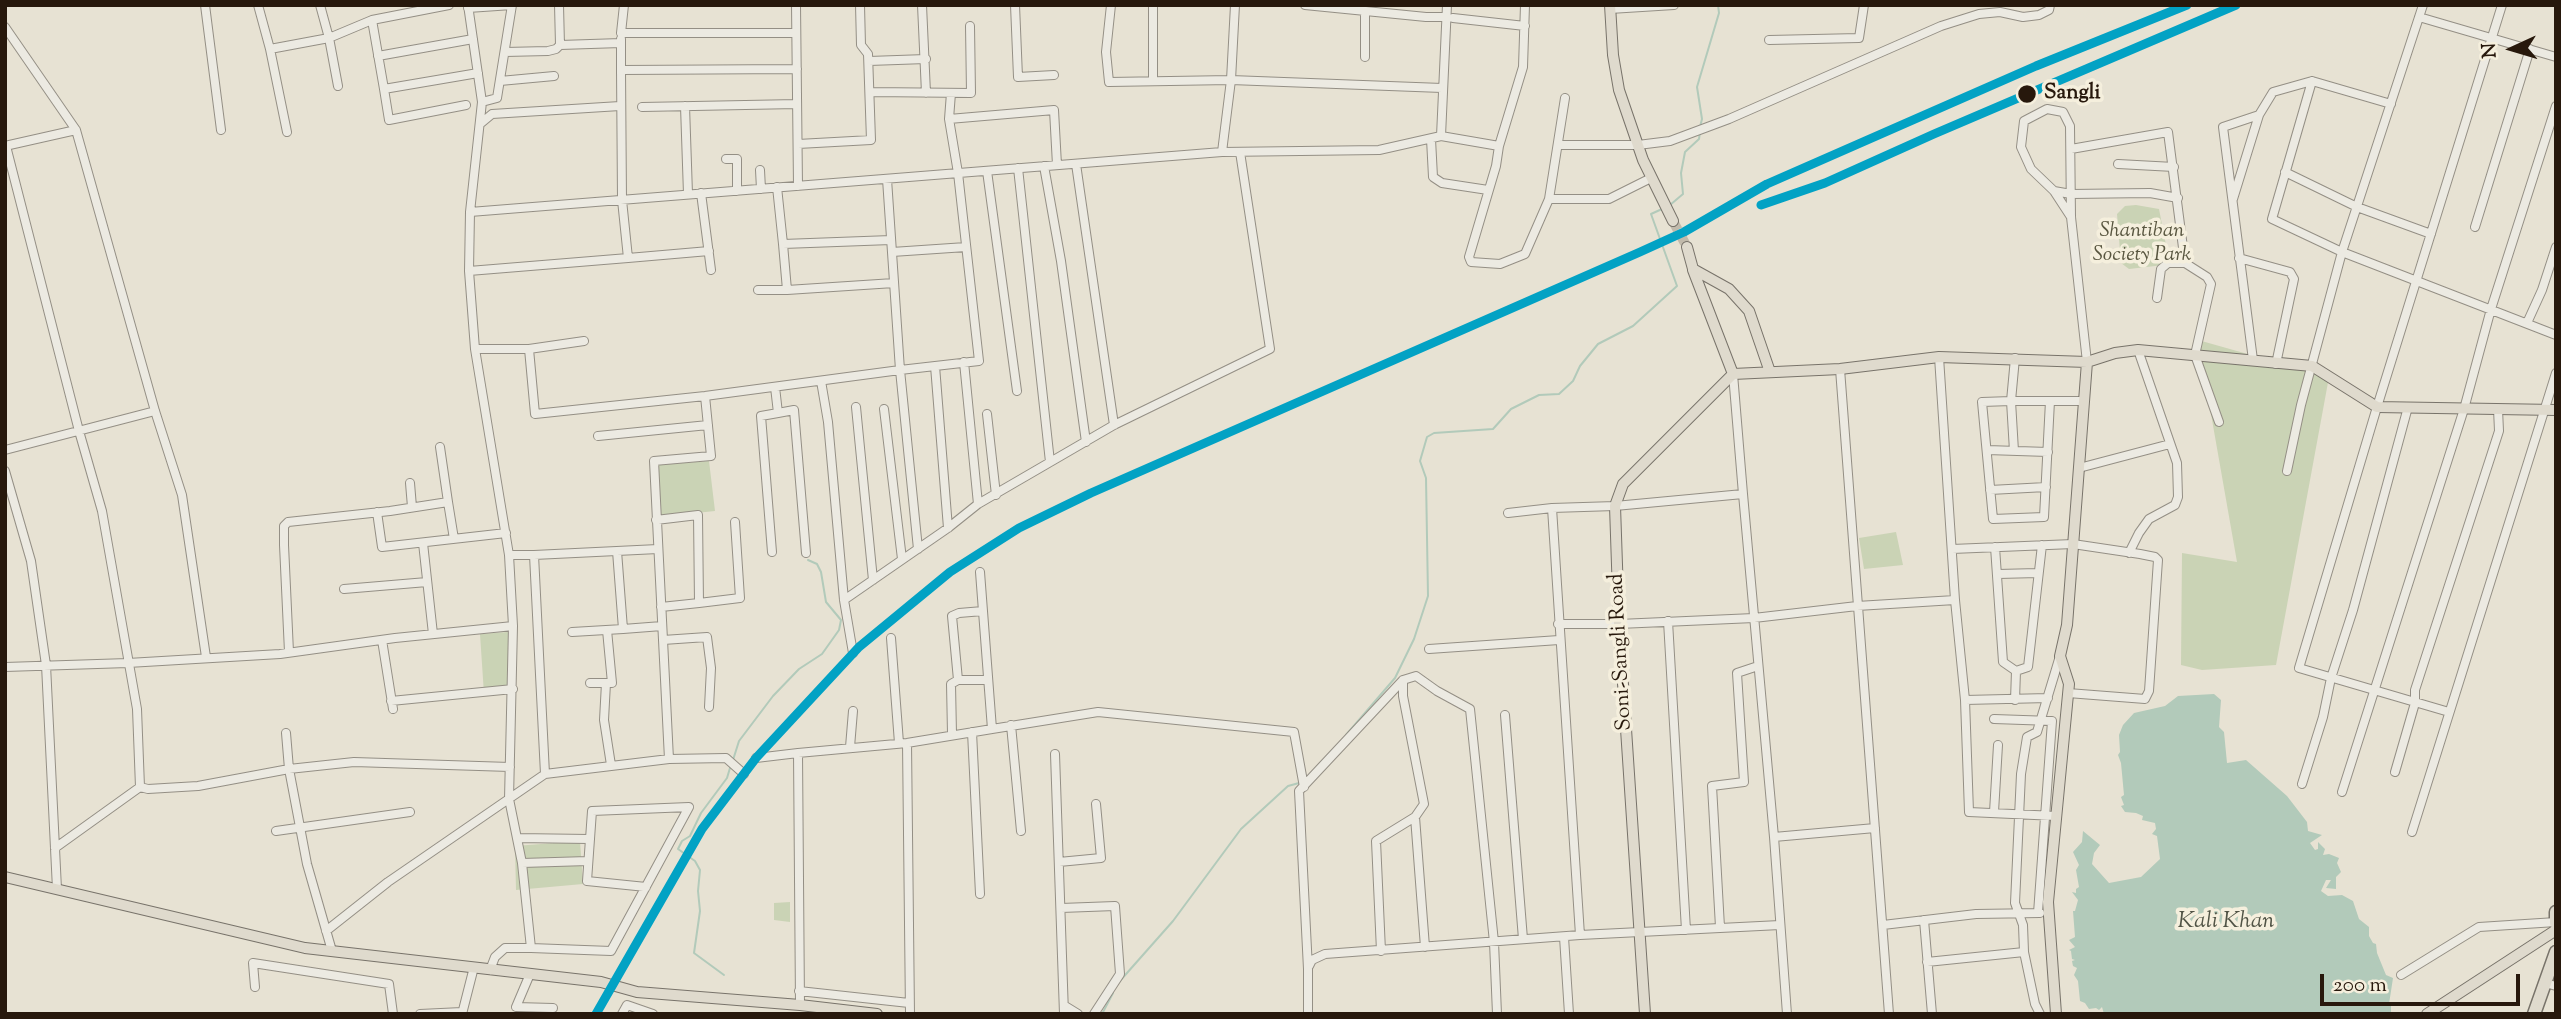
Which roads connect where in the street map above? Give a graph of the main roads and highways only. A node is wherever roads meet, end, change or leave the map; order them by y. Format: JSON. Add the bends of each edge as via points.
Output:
{"nodes":[{"id":1,"x":1610,"y":7,"type":"edge"},
{"id":2,"x":1673,"y":221,"type":"tunnel mouth"},
{"id":3,"x":1687,"y":247,"type":"tunnel mouth"},
{"id":4,"x":1693,"y":269,"type":"junction"},
{"id":5,"x":2087,"y":362,"type":"junction"},
{"id":6,"x":1770,"y":372,"type":"junction"},
{"id":7,"x":1733,"y":374,"type":"junction"},
{"id":8,"x":2556,"y":410,"type":"edge"},
{"id":9,"x":5,"y":877,"type":"edge"},
{"id":10,"x":2556,"y":912,"type":"edge"},
{"id":11,"x":2556,"y":922,"type":"edge"},
{"id":12,"x":2556,"y":930,"type":"edge"},
{"id":13,"x":2556,"y":952,"type":"edge"},
{"id":14,"x":2550,"y":984,"type":"edge"},
{"id":15,"x":827,"y":1011,"type":"edge"},
{"id":16,"x":877,"y":1014,"type":"edge"},
{"id":17,"x":1645,"y":1014,"type":"edge"},
{"id":18,"x":2056,"y":1014,"type":"edge"},
{"id":19,"x":2427,"y":1014,"type":"edge"},
{"id":20,"x":2533,"y":1014,"type":"edge"}],
"edges":[{"from":1,"to":2,"type":"main road","via":[[1619,90],[1651,178]]},
{"from":3,"to":4,"type":"main road"},
{"from":4,"to":6,"type":"main road","via":[[1729,289],[1749,311]]},
{"from":4,"to":7,"type":"main road"},
{"from":5,"to":6,"type":"main road","via":[[1939,357]]},
{"from":5,"to":8,"type":"main road","via":[[2138,350],[2312,366],[2377,407]]},
{"from":5,"to":18,"type":"main road","via":[[2067,625],[2060,656],[2068,693],[2043,913]]},
{"from":6,"to":7,"type":"main road"},
{"from":7,"to":17,"type":"main road","name":"Soni-Sangli Road","via":[[1623,484],[1615,506]]},
{"from":9,"to":15,"type":"main road","via":[[305,948],[601,982],[637,992]]},
{"from":10,"to":11,"type":"highway"},
{"from":12,"to":19,"type":"main road"},
{"from":13,"to":14,"type":"highway"},
{"from":14,"to":20,"type":"highway"},
{"from":15,"to":16,"type":"main road"}]}
